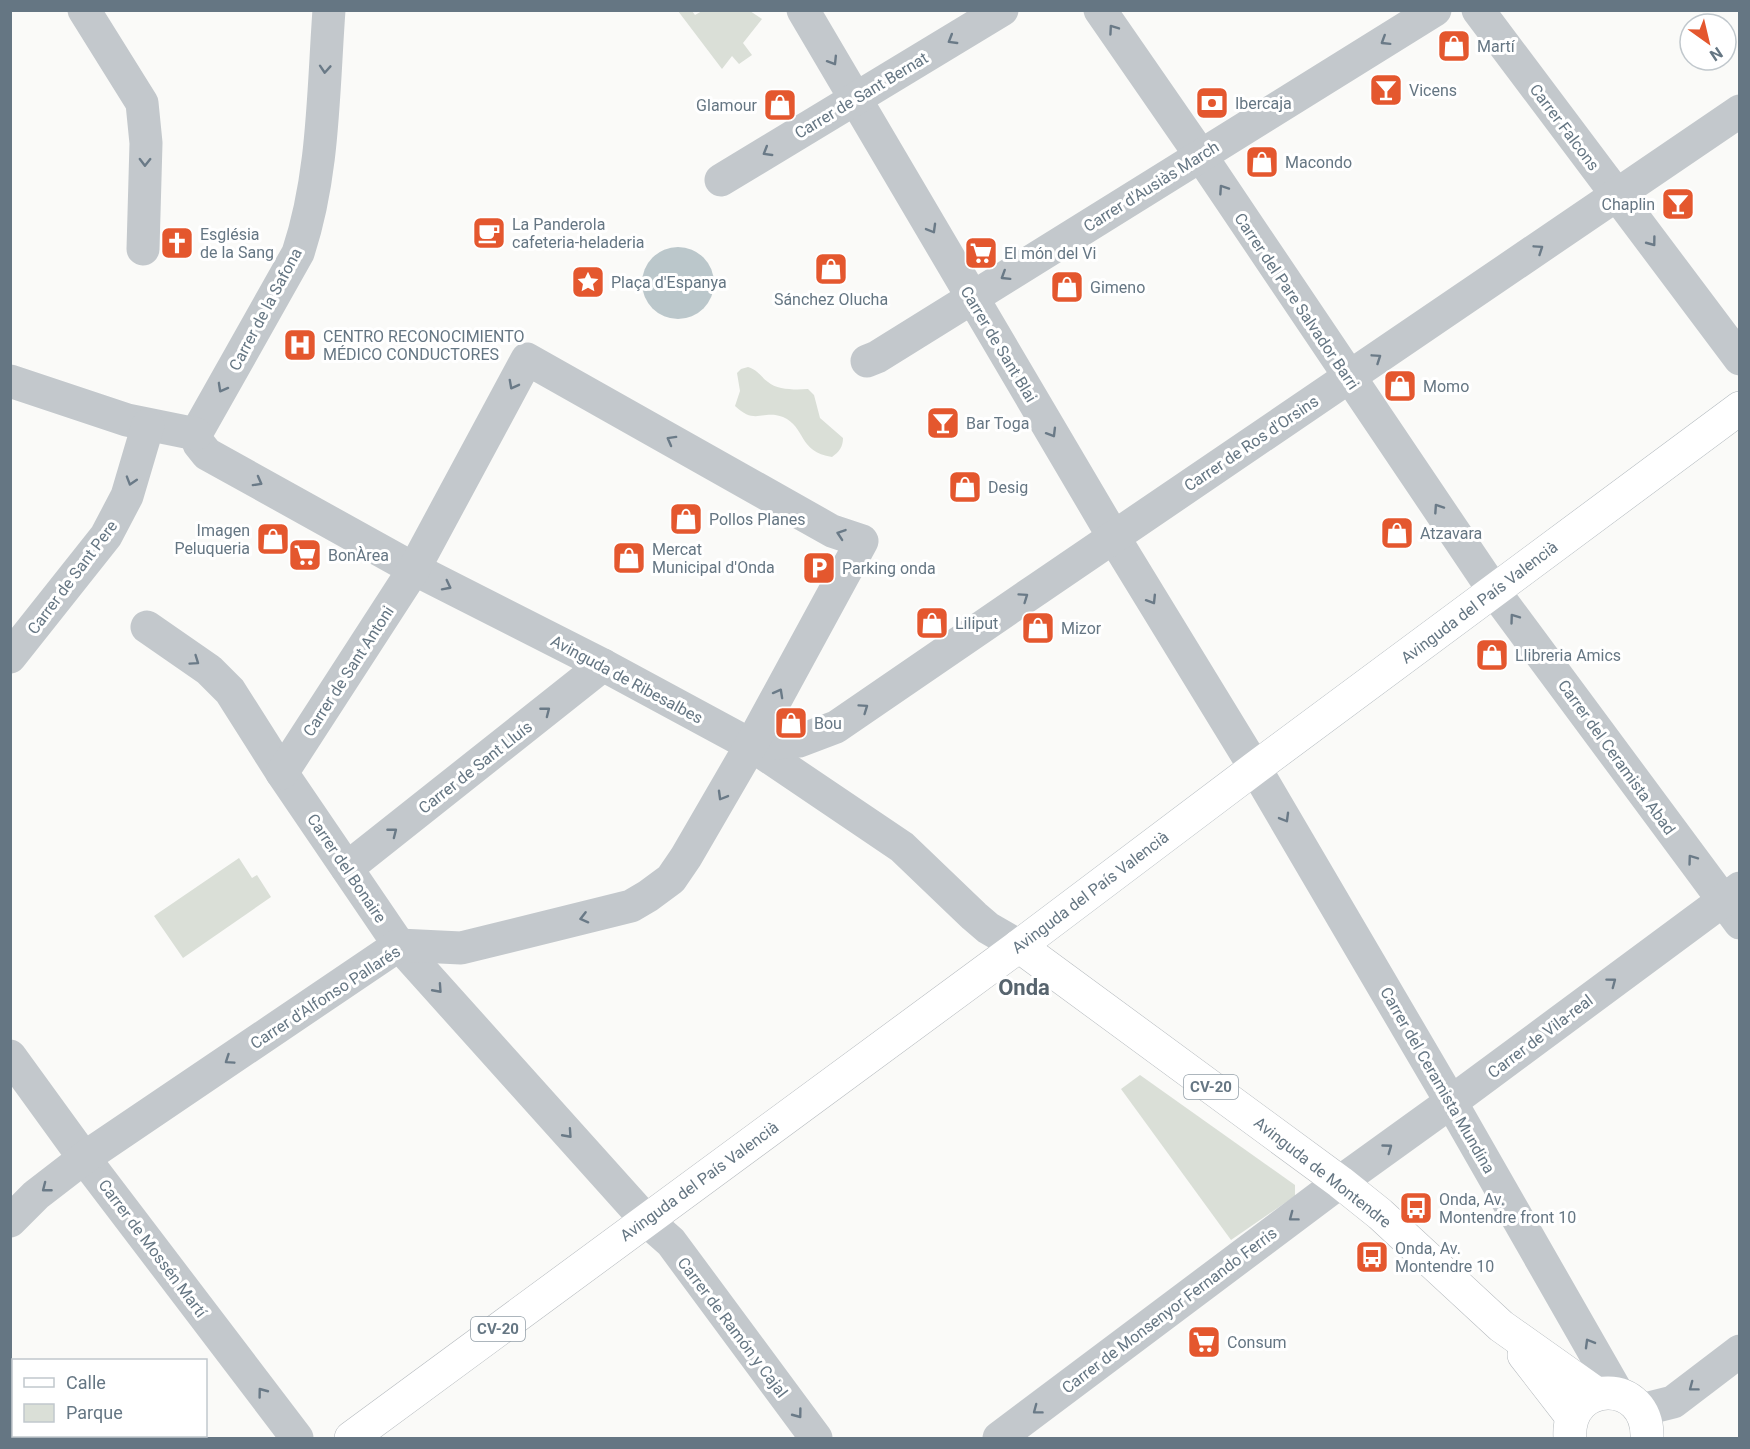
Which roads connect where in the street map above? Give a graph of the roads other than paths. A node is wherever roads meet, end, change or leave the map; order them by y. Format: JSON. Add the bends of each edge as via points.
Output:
{"nodes":[{"id":1,"x":84,"y":10,"type":"edge"},
{"id":2,"x":329,"y":10,"type":"edge"},
{"id":3,"x":803,"y":10,"type":"edge"},
{"id":4,"x":1002,"y":10,"type":"edge"},
{"id":5,"x":1100,"y":10,"type":"edge"},
{"id":6,"x":1435,"y":10,"type":"edge"},
{"id":7,"x":1478,"y":10,"type":"edge"},
{"id":8,"x":856,"y":98,"type":"junction"},
{"id":9,"x":1740,"y":111,"type":"edge"},
{"id":10,"x":1201,"y":156,"type":"junction"},
{"id":11,"x":721,"y":180,"type":"dead end"},
{"id":12,"x":1617,"y":196,"type":"junction"},
{"id":13,"x":143,"y":249,"type":"dead end"},
{"id":14,"x":971,"y":297,"type":"junction"},
{"id":15,"x":1740,"y":359,"type":"edge"},
{"id":16,"x":867,"y":361,"type":"dead end"},
{"id":17,"x":1349,"y":378,"type":"junction"},
{"id":18,"x":11,"y":383,"type":"edge"},
{"id":19,"x":1740,"y":408,"type":"edge"},
{"id":20,"x":148,"y":425,"type":"junction"},
{"id":21,"x":202,"y":444,"type":"junction"},
{"id":22,"x":1113,"y":536,"type":"junction"},
{"id":23,"x":414,"y":569,"type":"junction"},
{"id":24,"x":1494,"y":591,"type":"junction"},
{"id":25,"x":147,"y":627,"type":"dead end"},
{"id":26,"x":10,"y":657,"type":"edge"},
{"id":27,"x":603,"y":666,"type":"junction"},
{"id":28,"x":751,"y":745,"type":"junction"},
{"id":29,"x":1255,"y":768,"type":"junction"},
{"id":30,"x":282,"y":773,"type":"junction"},
{"id":31,"x":347,"y":868,"type":"junction"},
{"id":32,"x":1734,"y":904,"type":"edge"},
{"id":33,"x":399,"y":945,"type":"junction"},
{"id":34,"x":1019,"y":946,"type":"junction"},
{"id":35,"x":10,"y":1056,"type":"edge"},
{"id":36,"x":1451,"y":1102,"type":"junction"},
{"id":37,"x":84,"y":1158,"type":"junction"},
{"id":38,"x":1340,"y":1182,"type":"junction"},
{"id":39,"x":646,"y":1220,"type":"junction"},
{"id":40,"x":10,"y":1221,"type":"edge"},
{"id":41,"x":1501,"y":1326,"type":"junction"},
{"id":42,"x":1740,"y":1351,"type":"edge"},
{"id":43,"x":1626,"y":1409,"type":"edge"},
{"id":44,"x":1571,"y":1428,"type":"edge"},
{"id":45,"x":297,"y":1438,"type":"edge"},
{"id":46,"x":351,"y":1438,"type":"edge"},
{"id":47,"x":816,"y":1438,"type":"edge"},
{"id":48,"x":999,"y":1438,"type":"edge"}],
"edges":[{"from":1,"to":13,"type":"street","one_way":true,"via":[[142,103],[146,143]]},
{"from":2,"to":21,"type":"street","name":"Carrer de la Safona","one_way":true,"via":[[316,187],[308,222],[298,253]]},
{"from":3,"to":8,"type":"street","name":"Carrer de Sant Blai","one_way":true},
{"from":4,"to":8,"type":"street","name":"Carrer de Sant Bernat","one_way":true},
{"from":10,"to":5,"type":"street","name":"Carrer del Pare Salvador Barri","one_way":true},
{"from":6,"to":10,"type":"street","name":"Carrer d'Ausiàs March","one_way":true},
{"from":7,"to":12,"type":"street","name":"Carrer Falcons"},
{"from":8,"to":11,"type":"street","name":"Carrer de Sant Bernat","one_way":true},
{"from":8,"to":14,"type":"street","name":"Carrer de Sant Blai","one_way":true},
{"from":9,"to":12,"type":"street","name":"Carrer de Ros d'Orsins"},
{"from":10,"to":14,"type":"street","name":"Carrer d'Ausiàs March","one_way":true},
{"from":17,"to":10,"type":"street","name":"Carrer del Pare Salvador Barri","one_way":true},
{"from":12,"to":15,"type":"street","name":"Carrer Falcons","one_way":true},
{"from":17,"to":12,"type":"street","name":"Carrer de Ros d'Orsins","one_way":true},
{"from":14,"to":16,"type":"street","name":"Carrer d'Ausiàs March"},
{"from":14,"to":22,"type":"street","name":"Carrer de Sant Blai","one_way":true},
{"from":17,"to":22,"type":"street","name":"Carrer de Ros d'Orsins"},
{"from":24,"to":17,"type":"street","name":"Carrer del Pare Salvador Barri","one_way":true},
{"from":18,"to":20,"type":"street","name":"Avinguda de Ribesalbes"},
{"from":19,"to":24,"type":"main road","name":"Avinguda del País Valencià"},
{"from":20,"to":21,"type":"street","name":"Avinguda de Ribesalbes"},
{"from":20,"to":26,"type":"street","name":"Carrer de Sant Pere","one_way":true,"via":[[127,496],[109,531]]},
{"from":21,"to":23,"type":"street","name":"Avinguda de Ribesalbes","one_way":true},
{"from":28,"to":22,"type":"street","name":"Carrer de Ros d'Orsins","one_way":true,"via":[[798,741],[836,727]]},
{"from":22,"to":29,"type":"street","name":"Carrer de Sant Blai","one_way":true},
{"from":23,"to":27,"type":"street","name":"Avinguda de Ribesalbes","one_way":true},
{"from":28,"to":23,"type":"street","one_way":true,"via":[[862,541],[832,531],[527,359]]},
{"from":23,"to":30,"type":"street","name":"Carrer de Sant Antoni"},
{"from":24,"to":29,"type":"main road","name":"Avinguda del País Valencià"},
{"from":32,"to":24,"type":"street","name":"Carrer del Ceramista Abad","one_way":true},
{"from":25,"to":30,"type":"street","name":"Carrer del Bonaire","one_way":true,"via":[[223,682]]},
{"from":27,"to":28,"type":"street","name":"Avinguda de Ribesalbes"},
{"from":31,"to":27,"type":"street","name":"Carrer de Sant Lluís","one_way":true},
{"from":28,"to":33,"type":"street","name":"Carrer d'Alfonso Pallarés","one_way":true,"via":[[671,879],[631,906],[461,948]]},
{"from":28,"to":34,"type":"street","name":"Avinguda de Ribesalbes","via":[[902,847],[974,916]]},
{"from":29,"to":34,"type":"main road","name":"Avinguda del País Valencià"},
{"from":29,"to":36,"type":"street","name":"Carrer del Ceramista Mundina","one_way":true},
{"from":30,"to":31,"type":"street","name":"Carrer del Bonaire"},
{"from":31,"to":33,"type":"street","name":"Carrer del Bonaire"},
{"from":36,"to":32,"type":"street","name":"Carrer de Vila-real","one_way":true},
{"from":33,"to":37,"type":"street","name":"Carrer d'Alfonso Pallarés","one_way":true},
{"from":33,"to":39,"type":"street","name":"Carrer del Bonaire","one_way":true},
{"from":34,"to":38,"type":"main road","name":"Avinguda de Montendre","number":"CV-20"},
{"from":34,"to":39,"type":"main road","name":"Avinguda del País Valencià","number":"CV-20"},
{"from":35,"to":37,"type":"street","name":"Carrer de Mossén Martí"},
{"from":38,"to":36,"type":"street","name":"Carrer de Vila-real","one_way":true},
{"from":43,"to":36,"type":"street","name":"Carrer del Ceramista Mundina","one_way":true},
{"from":37,"to":40,"type":"street","name":"Carrer d'Alfonso Pallarés","one_way":true},
{"from":45,"to":37,"type":"street","name":"Carrer de Mossén Martí","one_way":true},
{"from":38,"to":41,"type":"main road","name":"Avinguda de Montendre","number":"CV-20"},
{"from":38,"to":48,"type":"street","name":"Carrer de Monsenyor Fernando Ferris","one_way":true},
{"from":39,"to":46,"type":"main road","name":"Avinguda del País Valencià","number":"CV-20"},
{"from":39,"to":47,"type":"street","name":"Carrer de Ramón y Cajal","one_way":true,"via":[[671,1242]]},
{"from":41,"to":43,"type":"main road","name":"Avinguda de Montendre","number":"CV-20"},
{"from":41,"to":44,"type":"main road","name":"Avinguda de Montendre","number":"CV-20"},
{"from":42,"to":43,"type":"street","one_way":true,"via":[[1673,1402]]},
{"from":43,"to":44,"type":"main road","number":"CV-20","via":[[1587,1400],[1578,1407]]}]}
